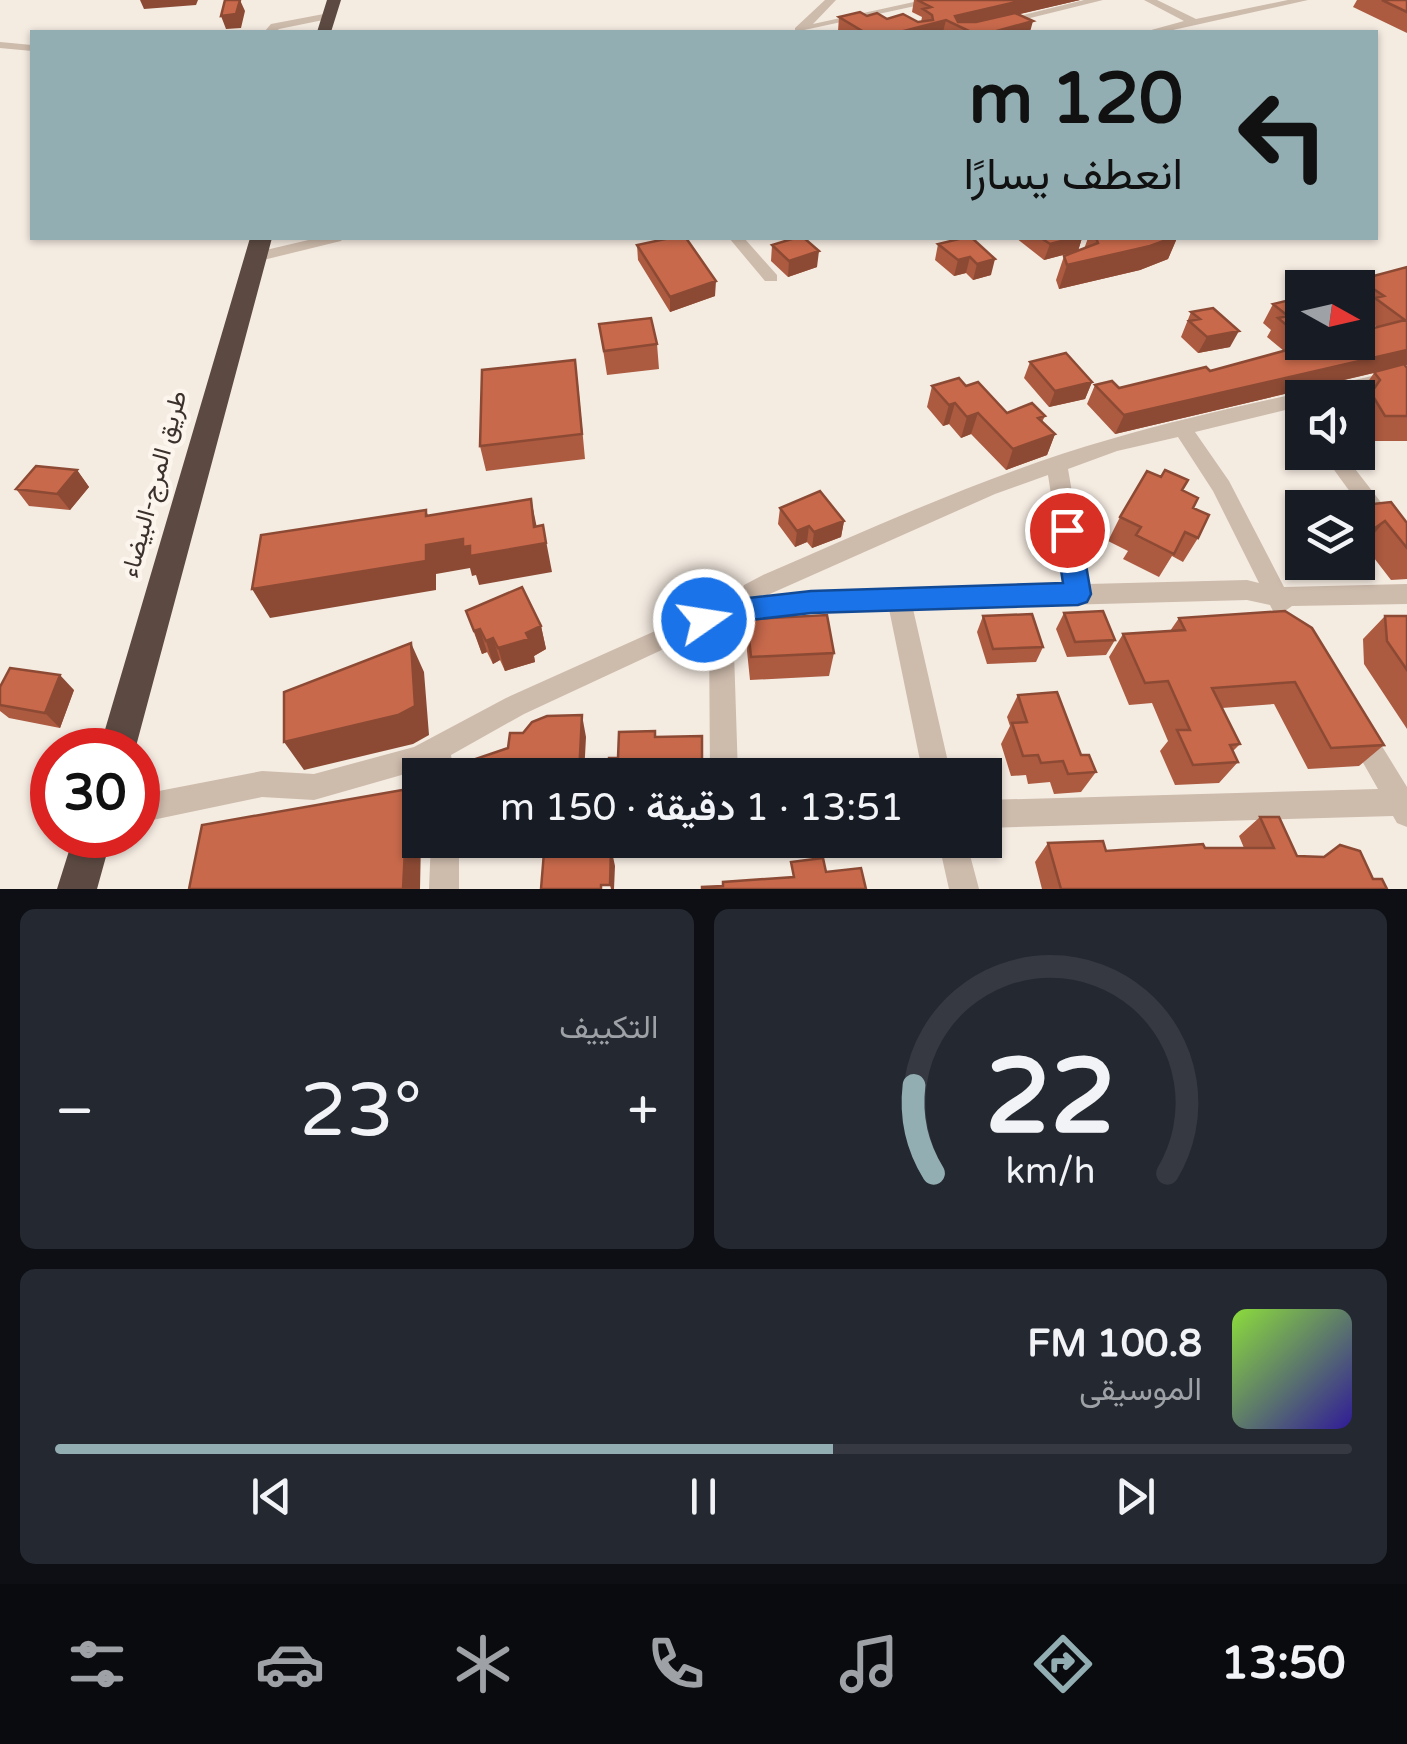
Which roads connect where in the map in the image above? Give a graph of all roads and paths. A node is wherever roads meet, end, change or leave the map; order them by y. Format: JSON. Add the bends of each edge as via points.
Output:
{"nodes":[{"id":1,"x":831,"y":0,"type":"edge"},
{"id":2,"x":866,"y":0,"type":"edge"},
{"id":3,"x":938,"y":0,"type":"edge"},
{"id":4,"x":1098,"y":0,"type":"edge"},
{"id":5,"x":1149,"y":0,"type":"edge"},
{"id":6,"x":1303,"y":0,"type":"edge"},
{"id":7,"x":331,"y":8,"type":"edge"},
{"id":8,"x":886,"y":12,"type":"junction"},
{"id":9,"x":898,"y":18,"type":"edge"},
{"id":10,"x":1194,"y":22,"type":"junction"},
{"id":11,"x":272,"y":30,"type":"edge"},
{"id":12,"x":800,"y":30,"type":"edge"},
{"id":13,"x":807,"y":30,"type":"edge"},
{"id":14,"x":970,"y":30,"type":"edge"},
{"id":15,"x":1159,"y":30,"type":"edge"},
{"id":16,"x":0,"y":45,"type":"edge"},
{"id":17,"x":30,"y":48,"type":"edge"},
{"id":18,"x":318,"y":240,"type":"edge"},
{"id":19,"x":738,"y":240,"type":"edge"},
{"id":20,"x":258,"y":247,"type":"edge"},
{"id":21,"x":772,"y":278,"type":"dead end"},
{"id":22,"x":1407,"y":372,"type":"edge"},
{"id":23,"x":1375,"y":381,"type":"edge"},
{"id":24,"x":1285,"y":411,"type":"edge"},
{"id":25,"x":1184,"y":431,"type":"junction"},
{"id":26,"x":1057,"y":467,"type":"junction"},
{"id":27,"x":1345,"y":470,"type":"edge"},
{"id":28,"x":1407,"y":553,"type":"edge"},
{"id":29,"x":1078,"y":594,"type":"junction"},
{"id":30,"x":1407,"y":594,"type":"edge"},
{"id":31,"x":1277,"y":598,"type":"junction"},
{"id":32,"x":899,"y":600,"type":"junction"},
{"id":33,"x":732,"y":611,"type":"junction"},
{"id":34,"x":1295,"y":628,"type":"edge"},
{"id":35,"x":1342,"y":706,"type":"edge"},
{"id":36,"x":123,"y":728,"type":"edge"},
{"id":37,"x":444,"y":758,"type":"edge"},
{"id":38,"x":725,"y":758,"type":"edge"},
{"id":39,"x":933,"y":758,"type":"edge"},
{"id":40,"x":402,"y":768,"type":"edge"},
{"id":41,"x":160,"y":805,"type":"edge"},
{"id":42,"x":1405,"y":805,"type":"edge"},
{"id":43,"x":1002,"y":814,"type":"edge"},
{"id":44,"x":86,"y":858,"type":"edge"},
{"id":45,"x":445,"y":858,"type":"edge"},
{"id":46,"x":956,"y":858,"type":"edge"},
{"id":47,"x":77,"y":889,"type":"edge"},
{"id":48,"x":444,"y":889,"type":"edge"},
{"id":49,"x":964,"y":889,"type":"edge"}],
"edges":[{"from":1,"to":12,"type":"street"},
{"from":2,"to":8,"type":"street"},
{"from":3,"to":8,"type":"street"},
{"from":4,"to":14,"type":"street"},
{"from":5,"to":10,"type":"street"},
{"from":6,"to":10,"type":"street"},
{"from":7,"to":11,"type":"street"},
{"from":8,"to":9,"type":"street"},
{"from":8,"to":13,"type":"street"},
{"from":10,"to":15,"type":"street"},
{"from":16,"to":17,"type":"street"},
{"from":18,"to":20,"type":"street"},
{"from":19,"to":21,"type":"street"},
{"from":20,"to":36,"type":"highway","name":"طريق المرج-البيضاء"},
{"from":22,"to":23,"type":"street"},
{"from":24,"to":25,"type":"street"},
{"from":25,"to":26,"type":"street","via":[[1114,445]]},
{"from":25,"to":31,"type":"street","via":[[1222,487]]},
{"from":26,"to":29,"type":"street"},
{"from":26,"to":33,"type":"street","via":[[988,488],[771,582]]},
{"from":27,"to":28,"type":"street"},
{"from":29,"to":31,"type":"street","via":[[1247,590]]},
{"from":29,"to":32,"type":"street"},
{"from":30,"to":31,"type":"street"},
{"from":31,"to":34,"type":"street"},
{"from":32,"to":33,"type":"street"},
{"from":32,"to":39,"type":"street"},
{"from":33,"to":37,"type":"street","via":[[515,706]]},
{"from":33,"to":38,"type":"street"},
{"from":35,"to":42,"type":"street"},
{"from":40,"to":41,"type":"street","via":[[314,787],[262,784]]},
{"from":42,"to":43,"type":"street"},
{"from":44,"to":47,"type":"highway"},
{"from":45,"to":48,"type":"street"},
{"from":46,"to":49,"type":"street"}]}
